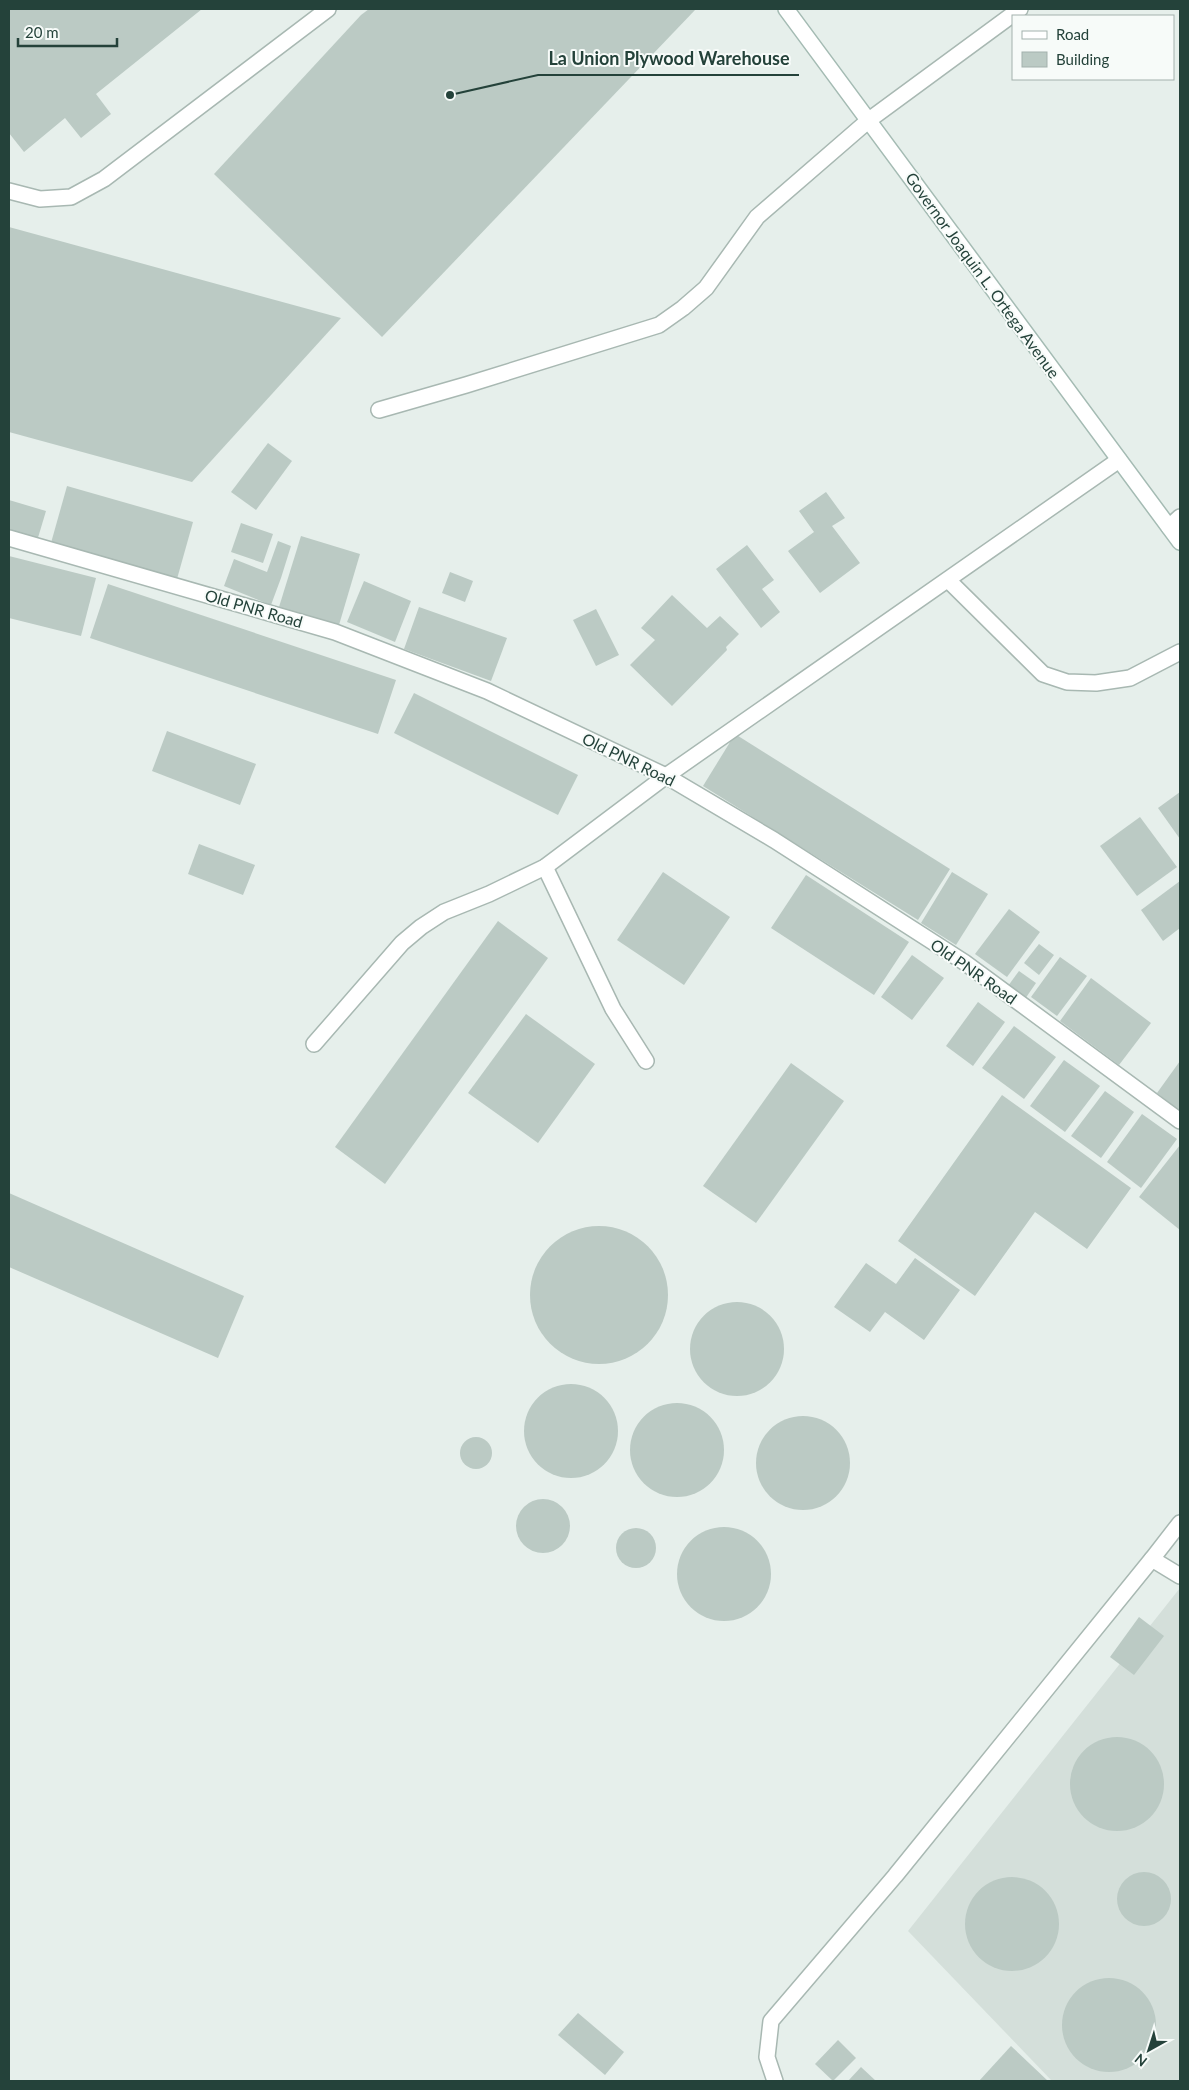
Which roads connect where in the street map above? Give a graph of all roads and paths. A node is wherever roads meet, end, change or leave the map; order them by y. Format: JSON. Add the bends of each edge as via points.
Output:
{"nodes":[{"id":1,"x":328,"y":9,"type":"edge"},
{"id":2,"x":786,"y":9,"type":"edge"},
{"id":3,"x":1014,"y":11,"type":"edge"},
{"id":4,"x":870,"y":120,"type":"junction"},
{"id":5,"x":9,"y":191,"type":"edge"},
{"id":6,"x":379,"y":410,"type":"dead end"},
{"id":7,"x":1119,"y":460,"type":"junction"},
{"id":8,"x":1180,"y":517,"type":"edge"},
{"id":9,"x":1169,"y":527,"type":"junction"},
{"id":10,"x":9,"y":538,"type":"edge"},
{"id":11,"x":1180,"y":542,"type":"edge"},
{"id":12,"x":948,"y":580,"type":"junction"},
{"id":13,"x":1180,"y":652,"type":"edge"},
{"id":14,"x":666,"y":776,"type":"junction"},
{"id":15,"x":545,"y":867,"type":"junction"},
{"id":16,"x":314,"y":1044,"type":"dead end"},
{"id":17,"x":646,"y":1061,"type":"dead end"},
{"id":18,"x":1180,"y":1121,"type":"edge"},
{"id":19,"x":1180,"y":1523,"type":"edge"},
{"id":20,"x":1152,"y":1559,"type":"junction"},
{"id":21,"x":1180,"y":1576,"type":"edge"},
{"id":22,"x":775,"y":2081,"type":"edge"}],
"edges":[{"from":1,"to":5,"type":"street","via":[[104,179],[71,197],[40,199]]},
{"from":2,"to":4,"type":"street","name":"Governor Joaquin L. Ortega Avenue"},
{"from":3,"to":4,"type":"street"},
{"from":4,"to":6,"type":"street","via":[[757,218],[706,288],[659,325]]},
{"from":4,"to":7,"type":"street","name":"Governor Joaquin L. Ortega Avenue"},
{"from":7,"to":9,"type":"street","name":"Governor Joaquin L. Ortega Avenue"},
{"from":7,"to":12,"type":"street"},
{"from":8,"to":9,"type":"street"},
{"from":9,"to":11,"type":"street","name":"Governor Joaquin L. Ortega Avenue"},
{"from":10,"to":14,"type":"street","name":"Old PNR Road","via":[[335,632],[486,691]]},
{"from":12,"to":13,"type":"street","via":[[1043,674],[1067,682],[1096,683],[1130,678]]},
{"from":12,"to":14,"type":"street"},
{"from":14,"to":15,"type":"street"},
{"from":14,"to":18,"type":"street","name":"Old PNR Road","via":[[774,840],[964,962]]},
{"from":15,"to":16,"type":"street","via":[[444,912],[421,928],[402,943]]},
{"from":15,"to":17,"type":"street","via":[[613,1009]]},
{"from":19,"to":20,"type":"street"},
{"from":20,"to":21,"type":"street"},
{"from":20,"to":22,"type":"street","via":[[895,1876],[771,2021],[767,2057]]}]}
